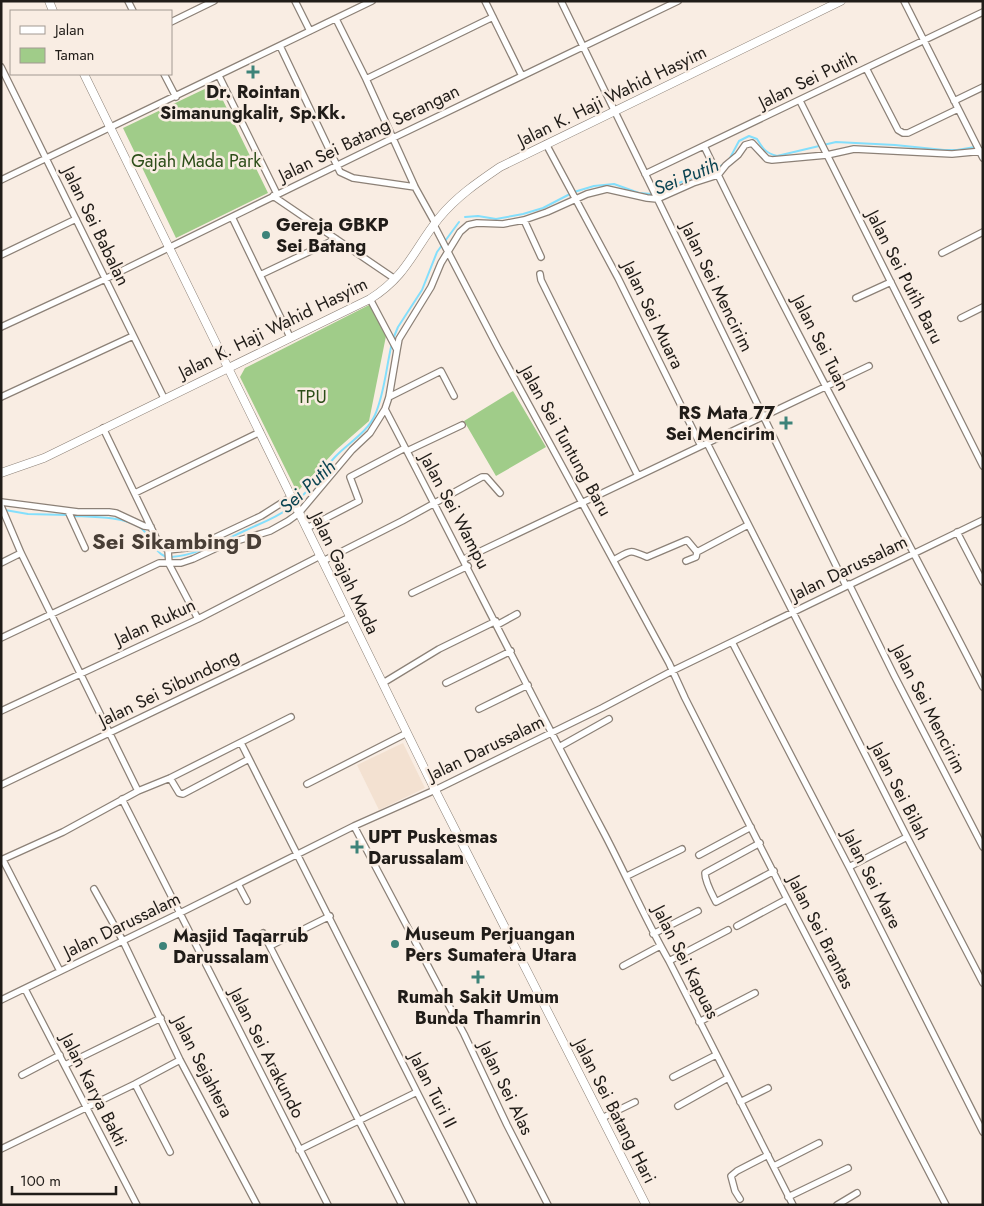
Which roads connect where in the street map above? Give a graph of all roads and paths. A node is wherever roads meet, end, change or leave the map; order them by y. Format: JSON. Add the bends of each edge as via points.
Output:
{"nodes":[{"id":1,"x":214,"y":1,"type":"edge"},
{"id":2,"x":295,"y":1,"type":"edge"},
{"id":3,"x":372,"y":1,"type":"edge"},
{"id":4,"x":485,"y":1,"type":"edge"},
{"id":5,"x":561,"y":1,"type":"edge"},
{"id":6,"x":678,"y":1,"type":"edge"},
{"id":7,"x":842,"y":1,"type":"edge"},
{"id":8,"x":904,"y":1,"type":"edge"},
{"id":9,"x":983,"y":12,"type":"edge"},
{"id":10,"x":493,"y":17,"type":"junction"},
{"id":11,"x":336,"y":19,"type":"junction"},
{"id":12,"x":172,"y":22,"type":"edge"},
{"id":13,"x":310,"y":31,"type":"junction"},
{"id":14,"x":924,"y":41,"type":"junction"},
{"id":15,"x":280,"y":46,"type":"junction"},
{"id":16,"x":583,"y":47,"type":"junction"},
{"id":17,"x":1,"y":68,"type":"edge"},
{"id":18,"x":866,"y":68,"type":"junction"},
{"id":19,"x":84,"y":75,"type":"edge"},
{"id":20,"x":165,"y":75,"type":"edge"},
{"id":21,"x":219,"y":76,"type":"junction"},
{"id":22,"x":522,"y":76,"type":"junction"},
{"id":23,"x":366,"y":79,"type":"junction"},
{"id":24,"x":983,"y":87,"type":"edge"},
{"id":25,"x":176,"y":97,"type":"junction"},
{"id":26,"x":800,"y":101,"type":"junction"},
{"id":27,"x":954,"y":102,"type":"junction"},
{"id":28,"x":958,"y":109,"type":"junction"},
{"id":29,"x":615,"y":112,"type":"junction"},
{"id":30,"x":111,"y":128,"type":"junction"},
{"id":31,"x":393,"y":138,"type":"junction"},
{"id":32,"x":546,"y":144,"type":"junction"},
{"id":33,"x":704,"y":146,"type":"junction"},
{"id":34,"x":979,"y":149,"type":"edge"},
{"id":35,"x":827,"y":155,"type":"junction"},
{"id":36,"x":983,"y":158,"type":"edge"},
{"id":37,"x":46,"y":159,"type":"junction"},
{"id":38,"x":336,"y":166,"type":"junction"},
{"id":39,"x":717,"y":173,"type":"junction"},
{"id":40,"x":645,"y":174,"type":"junction"},
{"id":41,"x":1,"y":180,"type":"edge"},
{"id":42,"x":415,"y":187,"type":"junction"},
{"id":43,"x":275,"y":195,"type":"junction"},
{"id":44,"x":576,"y":198,"type":"junction"},
{"id":45,"x":657,"y":198,"type":"junction"},
{"id":46,"x":232,"y":217,"type":"junction"},
{"id":47,"x":76,"y":219,"type":"junction"},
{"id":48,"x":524,"y":220,"type":"junction"},
{"id":49,"x":434,"y":224,"type":"junction"},
{"id":50,"x":983,"y":232,"type":"edge"},
{"id":51,"x":336,"y":239,"type":"junction"},
{"id":52,"x":169,"y":247,"type":"junction"},
{"id":53,"x":447,"y":248,"type":"junction"},
{"id":54,"x":942,"y":253,"type":"dead end"},
{"id":55,"x":1,"y":255,"type":"edge"},
{"id":56,"x":541,"y":257,"type":"dead end"},
{"id":57,"x":540,"y":274,"type":"dead end"},
{"id":58,"x":260,"y":275,"type":"junction"},
{"id":59,"x":105,"y":279,"type":"junction"},
{"id":60,"x":395,"y":279,"type":"junction"},
{"id":61,"x":891,"y":282,"type":"junction"},
{"id":62,"x":370,"y":298,"type":"junction"},
{"id":63,"x":856,"y":298,"type":"dead end"},
{"id":64,"x":983,"y":307,"type":"edge"},
{"id":65,"x":961,"y":318,"type":"dead end"},
{"id":66,"x":1,"y":327,"type":"edge"},
{"id":67,"x":133,"y":336,"type":"junction"},
{"id":68,"x":290,"y":337,"type":"junction"},
{"id":69,"x":396,"y":348,"type":"junction"},
{"id":70,"x":869,"y":366,"type":"dead end"},
{"id":71,"x":228,"y":367,"type":"junction"},
{"id":72,"x":826,"y":387,"type":"junction"},
{"id":73,"x":454,"y":396,"type":"dead end"},
{"id":74,"x":1,"y":397,"type":"edge"},
{"id":75,"x":164,"y":398,"type":"junction"},
{"id":76,"x":389,"y":398,"type":"junction"},
{"id":77,"x":385,"y":409,"type":"junction"},
{"id":78,"x":763,"y":416,"type":"junction"},
{"id":79,"x":462,"y":425,"type":"dead end"},
{"id":80,"x":103,"y":428,"type":"junction"},
{"id":81,"x":260,"y":432,"type":"junction"},
{"id":82,"x":704,"y":445,"type":"junction"},
{"id":83,"x":406,"y":449,"type":"junction"},
{"id":84,"x":983,"y":466,"type":"edge"},
{"id":85,"x":1,"y":473,"type":"edge"},
{"id":86,"x":638,"y":476,"type":"junction"},
{"id":87,"x":135,"y":492,"type":"junction"},
{"id":88,"x":500,"y":493,"type":"dead end"},
{"id":89,"x":292,"y":499,"type":"junction"},
{"id":90,"x":582,"y":501,"type":"junction"},
{"id":91,"x":1,"y":502,"type":"edge"},
{"id":92,"x":434,"y":504,"type":"junction"},
{"id":93,"x":3,"y":512,"type":"edge"},
{"id":94,"x":299,"y":512,"type":"junction"},
{"id":95,"x":69,"y":514,"type":"junction"},
{"id":96,"x":983,"y":520,"type":"edge"},
{"id":97,"x":748,"y":525,"type":"junction"},
{"id":98,"x":151,"y":527,"type":"junction"},
{"id":99,"x":307,"y":528,"type":"junction"},
{"id":100,"x":957,"y":532,"type":"junction"},
{"id":101,"x":85,"y":548,"type":"dead end"},
{"id":102,"x":697,"y":552,"type":"junction"},
{"id":103,"x":22,"y":553,"type":"junction"},
{"id":104,"x":915,"y":553,"type":"junction"},
{"id":105,"x":168,"y":557,"type":"junction"},
{"id":106,"x":321,"y":558,"type":"junction"},
{"id":107,"x":464,"y":559,"type":"junction"},
{"id":108,"x":614,"y":560,"type":"junction"},
{"id":109,"x":686,"y":561,"type":"dead end"},
{"id":110,"x":1,"y":563,"type":"edge"},
{"id":111,"x":468,"y":566,"type":"junction"},
{"id":112,"x":983,"y":582,"type":"edge"},
{"id":113,"x":848,"y":585,"type":"junction"},
{"id":114,"x":412,"y":593,"type":"dead end"},
{"id":115,"x":792,"y":612,"type":"junction"},
{"id":116,"x":52,"y":614,"type":"junction"},
{"id":117,"x":517,"y":614,"type":"dead end"},
{"id":118,"x":350,"y":617,"type":"junction"},
{"id":119,"x":198,"y":618,"type":"junction"},
{"id":120,"x":497,"y":623,"type":"junction"},
{"id":121,"x":1,"y":638,"type":"edge"},
{"id":122,"x":732,"y":642,"type":"junction"},
{"id":123,"x":511,"y":651,"type":"junction"},
{"id":124,"x":672,"y":670,"type":"junction"},
{"id":125,"x":81,"y":674,"type":"junction"},
{"id":126,"x":383,"y":683,"type":"junction"},
{"id":127,"x":446,"y":683,"type":"dead end"},
{"id":128,"x":528,"y":685,"type":"junction"},
{"id":129,"x":983,"y":687,"type":"edge"},
{"id":130,"x":479,"y":709,"type":"dead end"},
{"id":131,"x":1,"y":711,"type":"edge"},
{"id":132,"x":290,"y":717,"type":"dead end"},
{"id":133,"x":609,"y":719,"type":"dead end"},
{"id":134,"x":110,"y":733,"type":"junction"},
{"id":135,"x":407,"y":733,"type":"junction"},
{"id":136,"x":552,"y":733,"type":"junction"},
{"id":137,"x":241,"y":743,"type":"junction"},
{"id":138,"x":559,"y":747,"type":"junction"},
{"id":139,"x":249,"y":759,"type":"junction"},
{"id":140,"x":170,"y":778,"type":"junction"},
{"id":141,"x":307,"y":784,"type":"dead end"},
{"id":142,"x":1,"y":785,"type":"edge"},
{"id":143,"x":435,"y":790,"type":"junction"},
{"id":144,"x":138,"y":791,"type":"junction"},
{"id":145,"x":122,"y":799,"type":"junction"},
{"id":146,"x":354,"y":826,"type":"junction"},
{"id":147,"x":752,"y":827,"type":"junction"},
{"id":148,"x":906,"y":837,"type":"junction"},
{"id":149,"x":760,"y":843,"type":"junction"},
{"id":150,"x":983,"y":847,"type":"edge"},
{"id":151,"x":682,"y":849,"type":"dead end"},
{"id":152,"x":298,"y":854,"type":"junction"},
{"id":153,"x":699,"y":855,"type":"dead end"},
{"id":154,"x":2,"y":860,"type":"edge"},
{"id":155,"x":849,"y":867,"type":"junction"},
{"id":156,"x":774,"y":871,"type":"junction"},
{"id":157,"x":626,"y":876,"type":"junction"},
{"id":158,"x":238,"y":884,"type":"junction"},
{"id":159,"x":94,"y":889,"type":"dead end"},
{"id":160,"x":787,"y":899,"type":"junction"},
{"id":161,"x":247,"y":901,"type":"dead end"},
{"id":162,"x":698,"y":911,"type":"dead end"},
{"id":163,"x":180,"y":913,"type":"junction"},
{"id":164,"x":330,"y":916,"type":"junction"},
{"id":165,"x":737,"y":926,"type":"dead end"},
{"id":166,"x":728,"y":930,"type":"dead end"},
{"id":167,"x":263,"y":933,"type":"dead end"},
{"id":168,"x":653,"y":934,"type":"junction"},
{"id":169,"x":123,"y":941,"type":"junction"},
{"id":170,"x":270,"y":946,"type":"junction"},
{"id":171,"x":660,"y":946,"type":"junction"},
{"id":172,"x":669,"y":961,"type":"junction"},
{"id":173,"x":623,"y":966,"type":"dead end"},
{"id":174,"x":60,"y":971,"type":"junction"},
{"id":175,"x":983,"y":983,"type":"edge"},
{"id":176,"x":25,"y":989,"type":"junction"},
{"id":177,"x":755,"y":993,"type":"dead end"},
{"id":178,"x":1,"y":1000,"type":"edge"},
{"id":179,"x":161,"y":1018,"type":"junction"},
{"id":180,"x":699,"y":1022,"type":"junction"},
{"id":181,"x":60,"y":1055,"type":"junction"},
{"id":182,"x":716,"y":1055,"type":"junction"},
{"id":183,"x":180,"y":1060,"type":"junction"},
{"id":184,"x":65,"y":1066,"type":"junction"},
{"id":185,"x":22,"y":1076,"type":"dead end"},
{"id":186,"x":673,"y":1077,"type":"dead end"},
{"id":187,"x":728,"y":1078,"type":"junction"},
{"id":188,"x":135,"y":1084,"type":"junction"},
{"id":189,"x":768,"y":1088,"type":"dead end"},
{"id":190,"x":417,"y":1092,"type":"junction"},
{"id":191,"x":635,"y":1102,"type":"dead end"},
{"id":192,"x":740,"y":1102,"type":"junction"},
{"id":193,"x":678,"y":1106,"type":"dead end"},
{"id":194,"x":86,"y":1107,"type":"junction"},
{"id":195,"x":602,"y":1118,"type":"junction"},
{"id":196,"x":359,"y":1122,"type":"junction"},
{"id":197,"x":983,"y":1132,"type":"edge"},
{"id":198,"x":819,"y":1143,"type":"dead end"},
{"id":199,"x":1,"y":1149,"type":"edge"},
{"id":200,"x":299,"y":1150,"type":"junction"},
{"id":201,"x":170,"y":1152,"type":"dead end"},
{"id":202,"x":768,"y":1156,"type":"junction"},
{"id":203,"x":774,"y":1166,"type":"junction"},
{"id":204,"x":848,"y":1168,"type":"dead end"},
{"id":205,"x":858,"y":1193,"type":"dead end"},
{"id":206,"x":788,"y":1197,"type":"junction"},
{"id":207,"x":740,"y":1199,"type":"dead end"},
{"id":208,"x":137,"y":1205,"type":"edge"},
{"id":209,"x":258,"y":1205,"type":"edge"},
{"id":210,"x":328,"y":1205,"type":"edge"},
{"id":211,"x":402,"y":1205,"type":"edge"},
{"id":212,"x":474,"y":1205,"type":"edge"},
{"id":213,"x":548,"y":1205,"type":"edge"},
{"id":214,"x":646,"y":1205,"type":"edge"},
{"id":215,"x":793,"y":1205,"type":"edge"},
{"id":216,"x":837,"y":1205,"type":"edge"},
{"id":217,"x":946,"y":1205,"type":"edge"}],
"edges":[{"from":1,"to":12,"type":"street"},
{"from":2,"to":13,"type":"street"},
{"from":3,"to":11,"type":"street"},
{"from":4,"to":10,"type":"street"},
{"from":5,"to":16,"type":"street","name":"Jalan Sei Mencirim"},
{"from":6,"to":16,"type":"street","name":"Jalan Sei Batang Serangan"},
{"from":7,"to":29,"type":"street","name":"Jalan K. Haji Wahid Hasyim"},
{"from":8,"to":14,"type":"street"},
{"from":9,"to":14,"type":"street","name":"Jalan Sei Putih"},
{"from":10,"to":22,"type":"street"},
{"from":10,"to":23,"type":"street"},
{"from":11,"to":13,"type":"street"},
{"from":11,"to":23,"type":"street","name":"Jalan Sei Tuntung Baru"},
{"from":13,"to":15,"type":"street"},
{"from":14,"to":18,"type":"street","name":"Jalan Sei Putih"},
{"from":14,"to":27,"type":"street"},
{"from":15,"to":21,"type":"street"},
{"from":15,"to":38,"type":"street"},
{"from":16,"to":22,"type":"street","name":"Jalan Sei Batang Serangan"},
{"from":16,"to":29,"type":"street","name":"Jalan Sei Mencirim"},
{"from":17,"to":37,"type":"street","name":"Jalan Sei Babalan"},
{"from":18,"to":26,"type":"street","name":"Jalan Sei Putih"},
{"from":18,"to":28,"type":"street","via":[[898,130],[903,133]]},
{"from":19,"to":30,"type":"street","name":"Jalan Gajah Mada"},
{"from":20,"to":25,"type":"street"},
{"from":21,"to":25,"type":"street"},
{"from":21,"to":43,"type":"street"},
{"from":22,"to":31,"type":"street","name":"Jalan Sei Batang Serangan"},
{"from":23,"to":31,"type":"street","name":"Jalan Sei Tuntung Baru"},
{"from":24,"to":27,"type":"street"},
{"from":25,"to":30,"type":"street"},
{"from":26,"to":33,"type":"street","name":"Jalan Sei Putih"},
{"from":26,"to":35,"type":"street","name":"Jalan Sei Putih Baru"},
{"from":27,"to":28,"type":"street"},
{"from":28,"to":34,"type":"street"},
{"from":29,"to":32,"type":"street","name":"Jalan K. Haji Wahid Hasyim"},
{"from":29,"to":40,"type":"street","name":"Jalan Sei Mencirim"},
{"from":30,"to":37,"type":"street"},
{"from":30,"to":52,"type":"street","name":"Jalan Gajah Mada"},
{"from":31,"to":38,"type":"street","name":"Jalan Sei Batang Serangan"},
{"from":31,"to":42,"type":"street","name":"Jalan Sei Tuntung Baru"},
{"from":32,"to":44,"type":"street","name":"Jalan Sei Muara"},
{"from":32,"to":49,"type":"street","name":"Jalan K. Haji Wahid Hasyim","via":[[482,179],[463,193]]},
{"from":33,"to":39,"type":"street","name":"Jalan Sei Tuan"},
{"from":33,"to":40,"type":"street","name":"Jalan Sei Putih"},
{"from":34,"to":35,"type":"street","via":[[952,154],[854,149]]},
{"from":34,"to":36,"type":"street"},
{"from":35,"to":39,"type":"street","via":[[772,160],[752,143],[745,145]]},
{"from":35,"to":61,"type":"street","name":"Jalan Sei Putih Baru"},
{"from":37,"to":41,"type":"street"},
{"from":37,"to":47,"type":"street","name":"Jalan Sei Babalan"},
{"from":38,"to":42,"type":"street","via":[[340,172],[353,178]]},
{"from":38,"to":43,"type":"street","name":"Jalan Sei Batang Serangan"},
{"from":39,"to":45,"type":"street"},
{"from":39,"to":72,"type":"street","name":"Jalan Sei Tuan"},
{"from":40,"to":45,"type":"street","name":"Jalan Sei Mencirim"},
{"from":42,"to":49,"type":"street","name":"Jalan Sei Tuntung Baru"},
{"from":43,"to":46,"type":"street","name":"Jalan Sei Batang Serangan"},
{"from":43,"to":51,"type":"street"},
{"from":44,"to":45,"type":"street","via":[[608,189]]},
{"from":44,"to":48,"type":"street"},
{"from":44,"to":82,"type":"street","name":"Jalan Sei Muara"},
{"from":45,"to":78,"type":"street","name":"Jalan Sei Mencirim"},
{"from":46,"to":52,"type":"street","name":"Jalan Sei Batang Serangan"},
{"from":46,"to":58,"type":"street"},
{"from":47,"to":55,"type":"street"},
{"from":47,"to":59,"type":"street","name":"Jalan Sei Babalan"},
{"from":48,"to":53,"type":"street","via":[[503,224],[472,223]]},
{"from":48,"to":56,"type":"street"},
{"from":49,"to":53,"type":"street","name":"Jalan Sei Tuntung Baru"},
{"from":49,"to":60,"type":"street","name":"Jalan K. Haji Wahid Hasyim","via":[[406,268]]},
{"from":50,"to":54,"type":"street"},
{"from":51,"to":58,"type":"street"},
{"from":51,"to":60,"type":"street"},
{"from":52,"to":59,"type":"street","name":"Jalan Sei Batang Serangan"},
{"from":52,"to":71,"type":"street","name":"Jalan Gajah Mada"},
{"from":53,"to":69,"type":"street","via":[[424,299],[404,328]]},
{"from":53,"to":90,"type":"street","name":"Jalan Sei Tuntung Baru"},
{"from":57,"to":86,"type":"street"},
{"from":58,"to":68,"type":"street"},
{"from":59,"to":66,"type":"street","name":"Jalan Sei Batang Serangan"},
{"from":59,"to":67,"type":"street","name":"Jalan Sei Babalan"},
{"from":60,"to":62,"type":"street","name":"Jalan K. Haji Wahid Hasyim"},
{"from":61,"to":63,"type":"street"},
{"from":61,"to":84,"type":"street","name":"Jalan Sei Putih Baru"},
{"from":62,"to":68,"type":"street","name":"Jalan K. Haji Wahid Hasyim"},
{"from":62,"to":69,"type":"street"},
{"from":64,"to":65,"type":"street"},
{"from":67,"to":74,"type":"street"},
{"from":67,"to":75,"type":"street","name":"Jalan Sei Babalan"},
{"from":68,"to":71,"type":"street","name":"Jalan K. Haji Wahid Hasyim"},
{"from":69,"to":76,"type":"street"},
{"from":70,"to":72,"type":"street"},
{"from":71,"to":75,"type":"street","name":"Jalan K. Haji Wahid Hasyim"},
{"from":71,"to":81,"type":"street","name":"Jalan Gajah Mada"},
{"from":72,"to":78,"type":"street"},
{"from":72,"to":104,"type":"street","name":"Jalan Sei Tuan"},
{"from":73,"to":76,"type":"street","via":[[440,371]]},
{"from":75,"to":80,"type":"street","name":"Jalan K. Haji Wahid Hasyim"},
{"from":76,"to":77,"type":"street"},
{"from":77,"to":83,"type":"street","name":"Jalan Sei Wampu"},
{"from":77,"to":94,"type":"street","via":[[370,433]]},
{"from":78,"to":82,"type":"street"},
{"from":78,"to":113,"type":"street","name":"Jalan Sei Mencirim"},
{"from":79,"to":83,"type":"street"},
{"from":80,"to":85,"type":"street","name":"Jalan K. Haji Wahid Hasyim","via":[[44,458]]},
{"from":80,"to":87,"type":"street"},
{"from":81,"to":87,"type":"street"},
{"from":81,"to":89,"type":"street","name":"Jalan Gajah Mada"},
{"from":82,"to":86,"type":"street"},
{"from":82,"to":97,"type":"street","name":"Jalan Sei Muara"},
{"from":83,"to":92,"type":"street","name":"Jalan Sei Wampu"},
{"from":83,"to":99,"type":"street","via":[[350,478],[359,501]]},
{"from":86,"to":90,"type":"street"},
{"from":87,"to":98,"type":"street"},
{"from":88,"to":92,"type":"street","name":"Jalan Rukun","via":[[484,476]]},
{"from":89,"to":94,"type":"street","name":"Jalan Gajah Mada"},
{"from":89,"to":105,"type":"street"},
{"from":90,"to":107,"type":"street"},
{"from":90,"to":108,"type":"street","name":"Jalan Sei Tuntung Baru"},
{"from":91,"to":95,"type":"street"},
{"from":92,"to":106,"type":"street","name":"Jalan Rukun"},
{"from":92,"to":107,"type":"street","name":"Jalan Sei Wampu"},
{"from":93,"to":103,"type":"street"},
{"from":94,"to":99,"type":"street","name":"Jalan Gajah Mada"},
{"from":94,"to":105,"type":"street","via":[[270,531],[223,545],[193,559],[181,563]]},
{"from":95,"to":98,"type":"street","via":[[116,513]]},
{"from":95,"to":101,"type":"street"},
{"from":96,"to":100,"type":"street","name":"Jalan Darussalam"},
{"from":97,"to":102,"type":"street"},
{"from":97,"to":115,"type":"street","name":"Jalan Sei Bilah"},
{"from":98,"to":105,"type":"street"},
{"from":99,"to":106,"type":"street","name":"Jalan Gajah Mada"},
{"from":100,"to":104,"type":"street","name":"Jalan Darussalam"},
{"from":100,"to":112,"type":"street"},
{"from":102,"to":108,"type":"street","via":[[687,540],[647,557],[629,551]]},
{"from":102,"to":109,"type":"street"},
{"from":103,"to":110,"type":"street"},
{"from":103,"to":116,"type":"street"},
{"from":104,"to":113,"type":"street","name":"Jalan Darussalam"},
{"from":104,"to":129,"type":"street","name":"Jalan Sei Tuan"},
{"from":105,"to":116,"type":"street"},
{"from":105,"to":119,"type":"street"},
{"from":106,"to":118,"type":"street","name":"Jalan Gajah Mada"},
{"from":106,"to":119,"type":"street","name":"Jalan Rukun"},
{"from":107,"to":111,"type":"street","name":"Jalan Sei Wampu"},
{"from":108,"to":124,"type":"street","name":"Jalan Sei Tuntung Baru"},
{"from":111,"to":114,"type":"street"},
{"from":111,"to":120,"type":"street","name":"Jalan Sei Wampu"},
{"from":113,"to":115,"type":"street","name":"Jalan Darussalam"},
{"from":113,"to":150,"type":"street","name":"Jalan Sei Mencirim"},
{"from":115,"to":122,"type":"street","name":"Jalan Darussalam"},
{"from":115,"to":148,"type":"street","name":"Jalan Sei Bilah"},
{"from":116,"to":121,"type":"street"},
{"from":116,"to":125,"type":"street"},
{"from":117,"to":120,"type":"street"},
{"from":118,"to":126,"type":"street","name":"Jalan Gajah Mada"},
{"from":118,"to":134,"type":"street","name":"Jalan Sei Sibundong"},
{"from":119,"to":125,"type":"street","name":"Jalan Rukun"},
{"from":120,"to":123,"type":"street","name":"Jalan Sei Wampu"},
{"from":120,"to":126,"type":"street","via":[[439,649]]},
{"from":122,"to":124,"type":"street","name":"Jalan Darussalam"},
{"from":122,"to":155,"type":"street","name":"Jalan Sei Mare"},
{"from":123,"to":127,"type":"street"},
{"from":123,"to":128,"type":"street","name":"Jalan Sei Wampu"},
{"from":124,"to":136,"type":"street","name":"Jalan Darussalam"},
{"from":124,"to":147,"type":"street","name":"Jalan Sei Brantas"},
{"from":125,"to":131,"type":"street","name":"Jalan Rukun"},
{"from":125,"to":134,"type":"street"},
{"from":126,"to":135,"type":"street","name":"Jalan Gajah Mada"},
{"from":128,"to":130,"type":"street"},
{"from":128,"to":136,"type":"street","name":"Jalan Sei Wampu"},
{"from":132,"to":137,"type":"street"},
{"from":133,"to":138,"type":"street"},
{"from":134,"to":142,"type":"street","name":"Jalan Sei Sibundong"},
{"from":134,"to":144,"type":"street"},
{"from":135,"to":141,"type":"street"},
{"from":135,"to":143,"type":"street","name":"Jalan Gajah Mada"},
{"from":136,"to":138,"type":"street","name":"Jalan Sei Kapuas"},
{"from":136,"to":143,"type":"street","name":"Jalan Darussalam"},
{"from":137,"to":139,"type":"street","name":"Jalan Turi II"},
{"from":137,"to":140,"type":"street"},
{"from":138,"to":157,"type":"street","name":"Jalan Sei Kapuas"},
{"from":139,"to":140,"type":"street","via":[[183,794]]},
{"from":139,"to":152,"type":"street","name":"Jalan Turi II"},
{"from":140,"to":144,"type":"street"},
{"from":143,"to":146,"type":"street","name":"Jalan Darussalam"},
{"from":143,"to":195,"type":"street","name":"Jalan Sei Batang Hari"},
{"from":144,"to":145,"type":"street"},
{"from":145,"to":154,"type":"street"},
{"from":145,"to":163,"type":"street","name":"Jalan Sei Arakundo"},
{"from":146,"to":152,"type":"street","name":"Jalan Darussalam"},
{"from":146,"to":213,"type":"street","name":"Jalan Sei Alas","via":[[464,1034]]},
{"from":147,"to":149,"type":"street","name":"Jalan Sei Brantas"},
{"from":147,"to":153,"type":"street"},
{"from":148,"to":155,"type":"street"},
{"from":148,"to":175,"type":"street","name":"Jalan Sei Bilah"},
{"from":149,"to":156,"type":"street","name":"Jalan Sei Brantas"},
{"from":149,"to":156,"type":"street","via":[[705,874],[716,902]]},
{"from":151,"to":157,"type":"street"},
{"from":152,"to":158,"type":"street","name":"Jalan Darussalam"},
{"from":152,"to":164,"type":"street","name":"Jalan Turi II"},
{"from":154,"to":174,"type":"street"},
{"from":155,"to":197,"type":"street","name":"Jalan Sei Mare"},
{"from":156,"to":160,"type":"street","name":"Jalan Sei Brantas"},
{"from":157,"to":168,"type":"street","name":"Jalan Sei Kapuas"},
{"from":158,"to":161,"type":"street"},
{"from":158,"to":163,"type":"street","name":"Jalan Darussalam"},
{"from":159,"to":169,"type":"street","name":"Jalan Sejahtera"},
{"from":160,"to":165,"type":"street"},
{"from":160,"to":217,"type":"street","name":"Jalan Sei Brantas"},
{"from":162,"to":168,"type":"street"},
{"from":163,"to":169,"type":"street","name":"Jalan Darussalam"},
{"from":163,"to":200,"type":"street","name":"Jalan Sei Arakundo"},
{"from":164,"to":170,"type":"street"},
{"from":164,"to":190,"type":"street","name":"Jalan Turi II"},
{"from":166,"to":172,"type":"street"},
{"from":167,"to":170,"type":"street"},
{"from":168,"to":171,"type":"street","name":"Jalan Sei Kapuas"},
{"from":169,"to":174,"type":"street","name":"Jalan Darussalam"},
{"from":169,"to":179,"type":"street","name":"Jalan Sejahtera"},
{"from":170,"to":196,"type":"street"},
{"from":171,"to":172,"type":"street","name":"Jalan Sei Kapuas"},
{"from":171,"to":173,"type":"street"},
{"from":172,"to":180,"type":"street","name":"Jalan Sei Kapuas"},
{"from":174,"to":176,"type":"street","name":"Jalan Darussalam"},
{"from":176,"to":178,"type":"street","name":"Jalan Darussalam"},
{"from":176,"to":181,"type":"street","name":"Jalan Karya Bakti"},
{"from":177,"to":180,"type":"street"},
{"from":179,"to":183,"type":"street","name":"Jalan Sejahtera"},
{"from":179,"to":184,"type":"street"},
{"from":180,"to":182,"type":"street","name":"Jalan Sei Kapuas"},
{"from":181,"to":184,"type":"street","name":"Jalan Karya Bakti"},
{"from":181,"to":185,"type":"street"},
{"from":182,"to":186,"type":"street"},
{"from":182,"to":187,"type":"street","name":"Jalan Sei Kapuas"},
{"from":183,"to":188,"type":"street"},
{"from":183,"to":209,"type":"street","name":"Jalan Sejahtera"},
{"from":184,"to":194,"type":"street","name":"Jalan Karya Bakti"},
{"from":187,"to":192,"type":"street","name":"Jalan Sei Kapuas"},
{"from":187,"to":193,"type":"street"},
{"from":188,"to":194,"type":"street"},
{"from":188,"to":201,"type":"street"},
{"from":189,"to":192,"type":"street"},
{"from":190,"to":196,"type":"street"},
{"from":190,"to":212,"type":"street","name":"Jalan Turi II"},
{"from":191,"to":195,"type":"street"},
{"from":192,"to":202,"type":"street","name":"Jalan Sei Kapuas"},
{"from":194,"to":199,"type":"street"},
{"from":194,"to":208,"type":"street","name":"Jalan Karya Bakti"},
{"from":195,"to":214,"type":"street","name":"Jalan Sei Batang Hari"},
{"from":196,"to":200,"type":"street"},
{"from":196,"to":211,"type":"street"},
{"from":198,"to":203,"type":"street"},
{"from":200,"to":210,"type":"street","name":"Jalan Sei Arakundo"},
{"from":202,"to":203,"type":"street","name":"Jalan Sei Kapuas"},
{"from":202,"to":207,"type":"street","via":[[731,1176]]},
{"from":203,"to":206,"type":"street","name":"Jalan Sei Kapuas"},
{"from":204,"to":206,"type":"street"},
{"from":205,"to":216,"type":"street"},
{"from":206,"to":215,"type":"street","name":"Jalan Sei Kapuas"}]}
